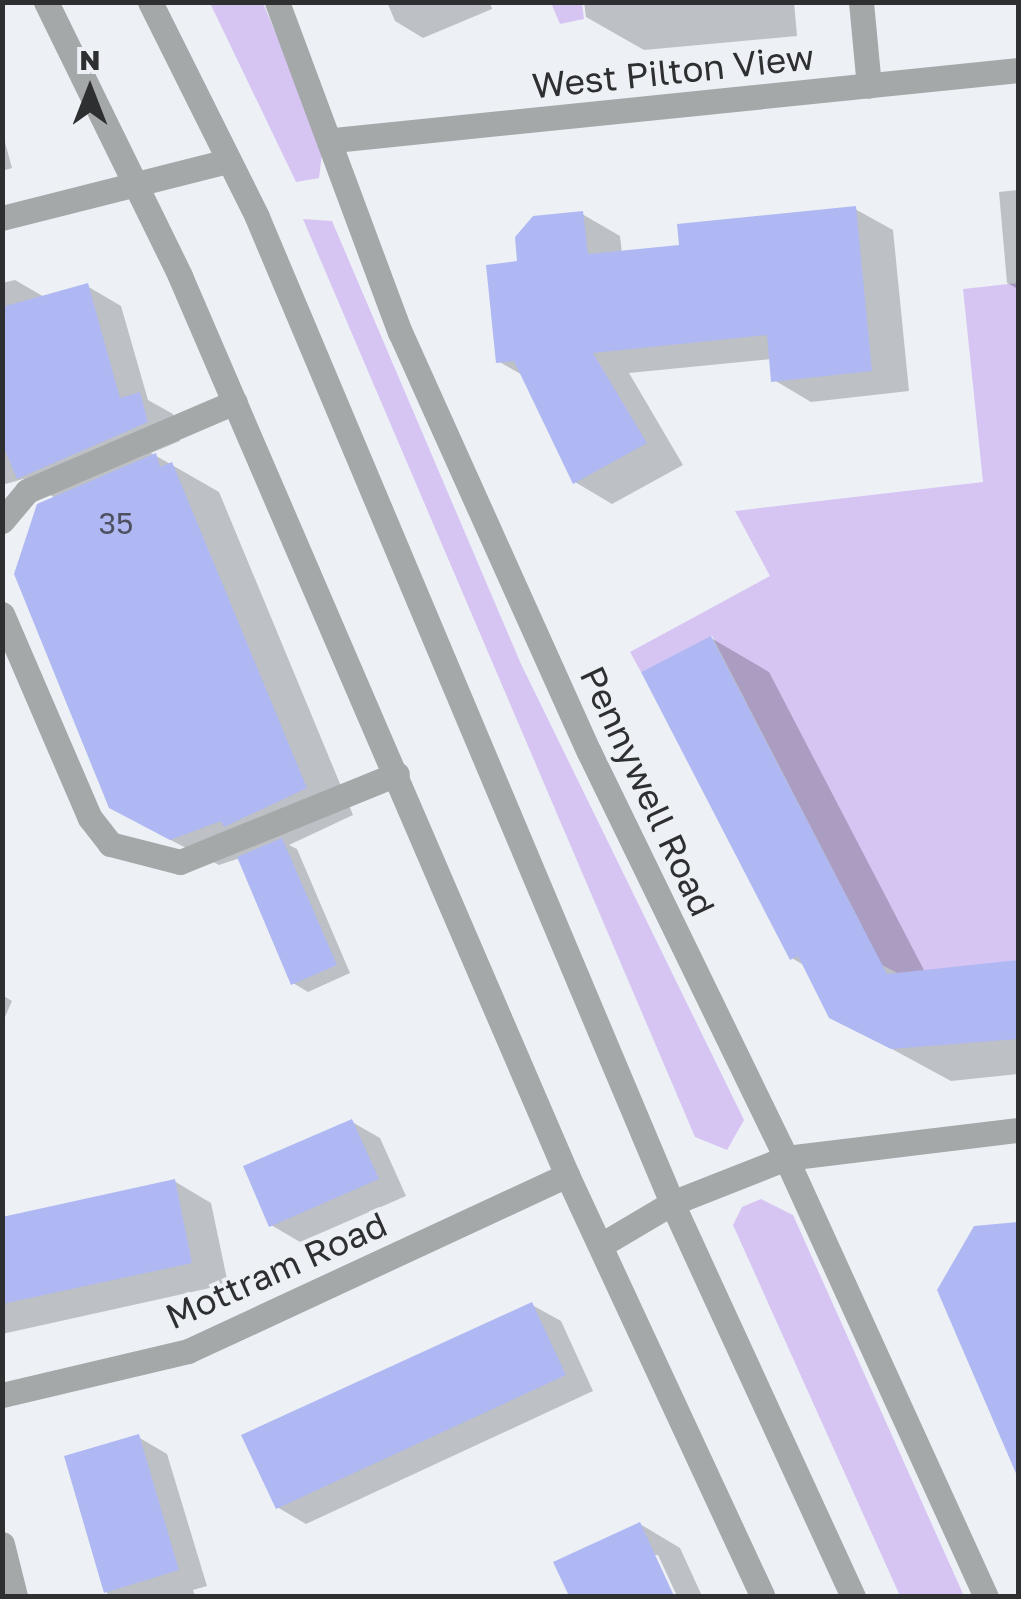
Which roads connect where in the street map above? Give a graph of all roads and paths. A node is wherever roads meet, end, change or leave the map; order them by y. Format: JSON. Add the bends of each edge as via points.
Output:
{"nodes":[{"id":1,"x":46,"y":2,"type":"edge"},
{"id":2,"x":150,"y":2,"type":"edge"},
{"id":3,"x":277,"y":2,"type":"edge"},
{"id":4,"x":861,"y":2,"type":"edge"},
{"id":5,"x":1018,"y":70,"type":"edge"},
{"id":6,"x":870,"y":86,"type":"junction"},
{"id":7,"x":334,"y":140,"type":"junction"},
{"id":8,"x":228,"y":161,"type":"junction"},
{"id":9,"x":135,"y":185,"type":"junction"},
{"id":10,"x":2,"y":218,"type":"edge"},
{"id":11,"x":235,"y":402,"type":"junction"},
{"id":12,"x":2,"y":521,"type":"edge"},
{"id":13,"x":2,"y":614,"type":"edge"},
{"id":14,"x":397,"y":774,"type":"junction"},
{"id":15,"x":1018,"y":1130,"type":"edge"},
{"id":16,"x":786,"y":1158,"type":"junction"},
{"id":17,"x":567,"y":1175,"type":"junction"},
{"id":18,"x":672,"y":1203,"type":"junction"},
{"id":19,"x":601,"y":1245,"type":"junction"},
{"id":20,"x":2,"y":1395,"type":"edge"},
{"id":21,"x":2,"y":1544,"type":"edge"},
{"id":22,"x":15,"y":1596,"type":"edge"},
{"id":23,"x":762,"y":1596,"type":"edge"},
{"id":24,"x":853,"y":1596,"type":"edge"},
{"id":25,"x":986,"y":1596,"type":"edge"}],
"edges":[{"from":1,"to":9,"type":"street"},
{"from":2,"to":8,"type":"street"},
{"from":3,"to":7,"type":"street","name":"Pennywell Road"},
{"from":4,"to":6,"type":"street"},
{"from":5,"to":6,"type":"street","name":"West Pilton View"},
{"from":6,"to":7,"type":"street","name":"West Pilton View"},
{"from":7,"to":16,"type":"street","name":"Pennywell Road","via":[[400,332],[589,752]]},
{"from":8,"to":9,"type":"street"},
{"from":8,"to":18,"type":"street"},
{"from":9,"to":10,"type":"street"},
{"from":9,"to":11,"type":"street"},
{"from":11,"to":12,"type":"street","via":[[26,490]]},
{"from":11,"to":14,"type":"street"},
{"from":13,"to":14,"type":"street","via":[[90,818],[110,844],[180,862]]},
{"from":14,"to":17,"type":"street"},
{"from":15,"to":16,"type":"street"},
{"from":16,"to":18,"type":"street"},
{"from":16,"to":25,"type":"street","name":"Pennywell Road"},
{"from":17,"to":19,"type":"street"},
{"from":17,"to":20,"type":"street","name":"Mottram Road","via":[[188,1352]]},
{"from":18,"to":19,"type":"street"},
{"from":18,"to":24,"type":"street"},
{"from":19,"to":23,"type":"street"},
{"from":21,"to":22,"type":"street"}]}
